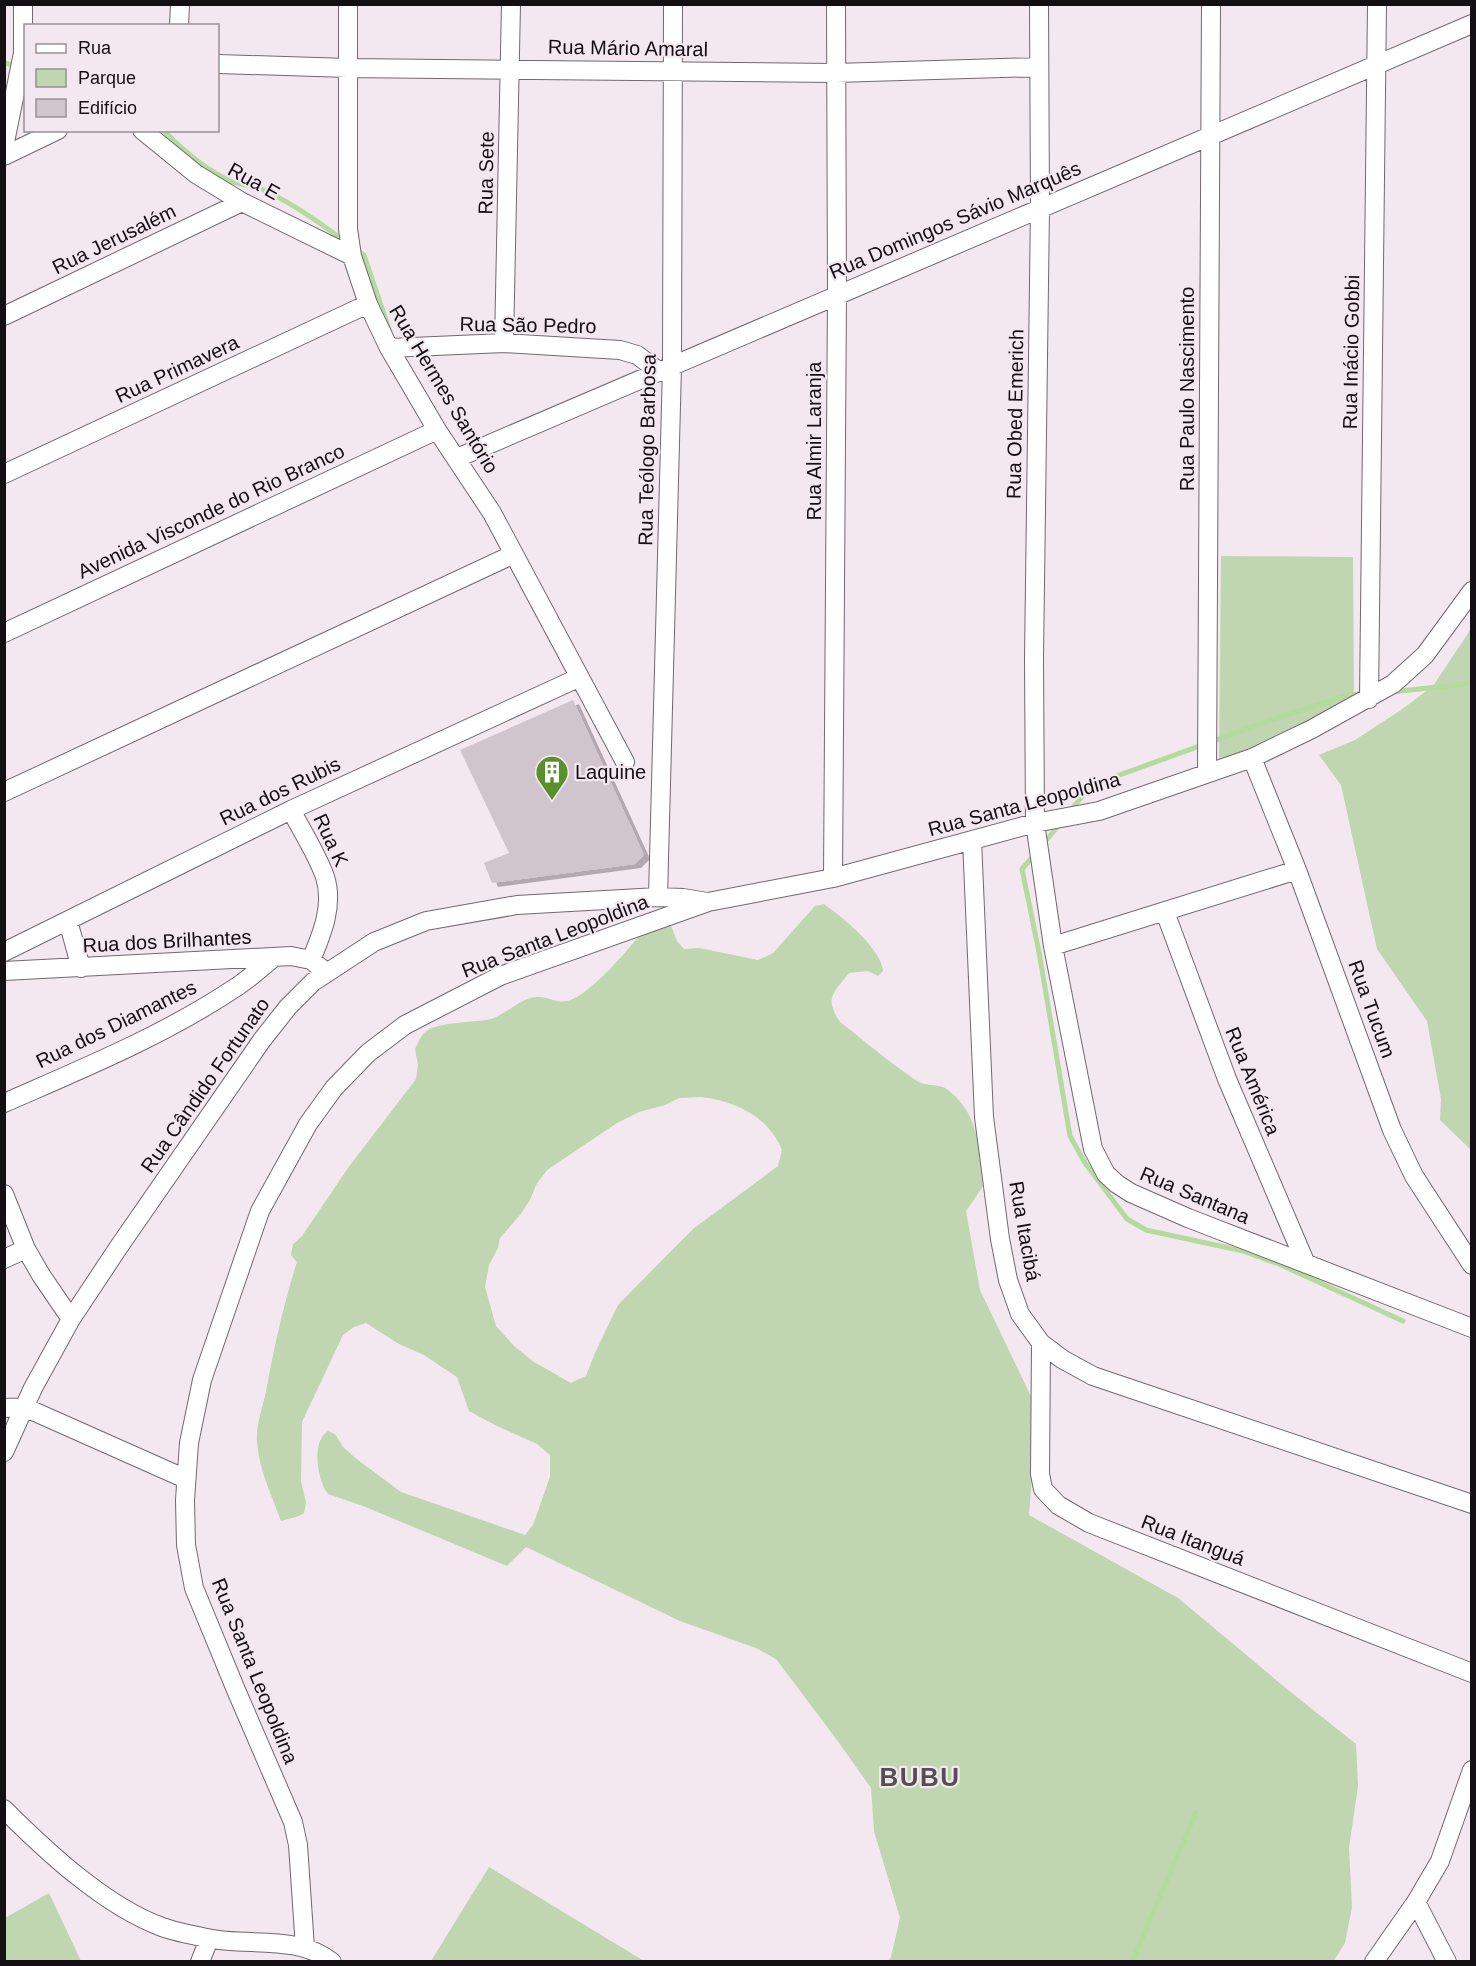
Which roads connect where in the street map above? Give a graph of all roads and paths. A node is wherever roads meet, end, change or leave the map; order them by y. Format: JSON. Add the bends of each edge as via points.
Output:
{"nodes":[{"id":1,"x":23,"y":4,"type":"edge"},
{"id":2,"x":180,"y":4,"type":"edge"},
{"id":3,"x":348,"y":4,"type":"edge"},
{"id":4,"x":511,"y":4,"type":"edge"},
{"id":5,"x":673,"y":4,"type":"edge"},
{"id":6,"x":836,"y":4,"type":"edge"},
{"id":7,"x":1039,"y":4,"type":"edge"},
{"id":8,"x":1212,"y":4,"type":"edge"},
{"id":9,"x":1377,"y":4,"type":"edge"},
{"id":10,"x":179,"y":24,"type":"edge"},
{"id":11,"x":1472,"y":24,"type":"edge"},
{"id":12,"x":24,"y":53,"type":"edge"},
{"id":13,"x":219,"y":64,"type":"edge"},
{"id":14,"x":1377,"y":64,"type":"junction"},
{"id":15,"x":1038,"y":67,"type":"junction"},
{"id":16,"x":348,"y":68,"type":"junction"},
{"id":17,"x":510,"y":68,"type":"junction"},
{"id":18,"x":673,"y":72,"type":"junction"},
{"id":19,"x":835,"y":73,"type":"junction"},
{"id":20,"x":54,"y":132,"type":"edge"},
{"id":21,"x":144,"y":132,"type":"edge"},
{"id":22,"x":1211,"y":136,"type":"junction"},
{"id":23,"x":4,"y":147,"type":"edge"},
{"id":24,"x":4,"y":156,"type":"edge"},
{"id":25,"x":242,"y":202,"type":"junction"},
{"id":26,"x":1040,"y":208,"type":"junction"},
{"id":27,"x":352,"y":256,"type":"junction"},
{"id":28,"x":837,"y":295,"type":"junction"},
{"id":29,"x":368,"y":304,"type":"junction"},
{"id":30,"x":4,"y":316,"type":"edge"},
{"id":31,"x":504,"y":343,"type":"junction"},
{"id":32,"x":388,"y":348,"type":"junction"},
{"id":33,"x":666,"y":370,"type":"junction"},
{"id":34,"x":437,"y":430,"type":"junction"},
{"id":35,"x":457,"y":458,"type":"junction"},
{"id":36,"x":4,"y":474,"type":"edge"},
{"id":37,"x":514,"y":554,"type":"junction"},
{"id":38,"x":1472,"y":591,"type":"edge"},
{"id":39,"x":4,"y":633,"type":"edge"},
{"id":40,"x":578,"y":678,"type":"junction"},
{"id":41,"x":1369,"y":699,"type":"junction"},
{"id":42,"x":1252,"y":758,"type":"junction"},
{"id":43,"x":625,"y":762,"type":"dead end"},
{"id":44,"x":1207,"y":773,"type":"junction"},
{"id":45,"x":4,"y":792,"type":"edge"},
{"id":46,"x":291,"y":810,"type":"junction"},
{"id":47,"x":1035,"y":823,"type":"junction"},
{"id":48,"x":972,"y":840,"type":"junction"},
{"id":49,"x":1297,"y":870,"type":"junction"},
{"id":50,"x":833,"y":878,"type":"junction"},
{"id":51,"x":658,"y":897,"type":"junction"},
{"id":52,"x":708,"y":902,"type":"junction"},
{"id":53,"x":1165,"y":912,"type":"junction"},
{"id":54,"x":68,"y":921,"type":"junction"},
{"id":55,"x":1053,"y":946,"type":"junction"},
{"id":56,"x":4,"y":952,"type":"edge"},
{"id":57,"x":273,"y":958,"type":"junction"},
{"id":58,"x":311,"y":960,"type":"junction"},
{"id":59,"x":81,"y":968,"type":"junction"},
{"id":60,"x":4,"y":971,"type":"edge"},
{"id":61,"x":326,"y":972,"type":"junction"},
{"id":62,"x":4,"y":1103,"type":"edge"},
{"id":63,"x":4,"y":1194,"type":"edge"},
{"id":64,"x":26,"y":1249,"type":"junction"},
{"id":65,"x":4,"y":1259,"type":"edge"},
{"id":66,"x":1306,"y":1264,"type":"junction"},
{"id":67,"x":1472,"y":1265,"type":"edge"},
{"id":68,"x":71,"y":1319,"type":"junction"},
{"id":69,"x":1472,"y":1328,"type":"edge"},
{"id":70,"x":1041,"y":1343,"type":"junction"},
{"id":71,"x":24,"y":1407,"type":"junction"},
{"id":72,"x":4,"y":1408,"type":"edge"},
{"id":73,"x":4,"y":1452,"type":"edge"},
{"id":74,"x":186,"y":1479,"type":"junction"},
{"id":75,"x":1472,"y":1504,"type":"edge"},
{"id":76,"x":1472,"y":1673,"type":"edge"},
{"id":77,"x":1472,"y":1770,"type":"edge"},
{"id":78,"x":4,"y":1809,"type":"edge"},
{"id":79,"x":1416,"y":1902,"type":"junction"},
{"id":80,"x":209,"y":1939,"type":"junction"},
{"id":81,"x":305,"y":1948,"type":"junction"},
{"id":82,"x":200,"y":1962,"type":"edge"},
{"id":83,"x":332,"y":1962,"type":"edge"},
{"id":84,"x":1374,"y":1962,"type":"edge"},
{"id":85,"x":1447,"y":1962,"type":"edge"}],
"edges":[{"from":1,"to":12,"type":"street"},
{"from":2,"to":10,"type":"street"},
{"from":3,"to":16,"type":"street","name":"Rua Hermes Santório"},
{"from":4,"to":17,"type":"street","name":"Rua Sete"},
{"from":5,"to":18,"type":"street","name":"Rua Teólogo Barbosa"},
{"from":6,"to":19,"type":"street","name":"Rua Almir Laranja"},
{"from":7,"to":15,"type":"street","name":"Rua Obed Emerich"},
{"from":8,"to":22,"type":"street","name":"Rua Paulo Nascimento"},
{"from":9,"to":14,"type":"street","name":"Rua Inácio Gobbi"},
{"from":11,"to":14,"type":"street","name":"Rua Domingos Sávio Marquês"},
{"from":12,"to":23,"type":"street"},
{"from":13,"to":16,"type":"street","name":"Rua Mário Amaral"},
{"from":14,"to":22,"type":"street","name":"Rua Domingos Sávio Marquês"},
{"from":14,"to":41,"type":"street","name":"Rua Inácio Gobbi"},
{"from":15,"to":19,"type":"street","name":"Rua Mário Amaral"},
{"from":15,"to":26,"type":"street","name":"Rua Obed Emerich"},
{"from":16,"to":17,"type":"street","name":"Rua Mário Amaral"},
{"from":16,"to":27,"type":"street","name":"Rua Hermes Santório","via":[[348,229]]},
{"from":17,"to":18,"type":"street","name":"Rua Mário Amaral"},
{"from":17,"to":31,"type":"street","name":"Rua Sete"},
{"from":18,"to":19,"type":"street","name":"Rua Mário Amaral"},
{"from":18,"to":33,"type":"street","name":"Rua Teólogo Barbosa"},
{"from":19,"to":28,"type":"street","name":"Rua Almir Laranja"},
{"from":20,"to":24,"type":"street"},
{"from":21,"to":25,"type":"street","name":"Rua E","via":[[196,174]]},
{"from":22,"to":26,"type":"street","name":"Rua Domingos Sávio Marquês"},
{"from":22,"to":44,"type":"street","name":"Rua Paulo Nascimento"},
{"from":25,"to":27,"type":"street","name":"Rua E"},
{"from":25,"to":30,"type":"street","name":"Rua Jerusalém"},
{"from":26,"to":28,"type":"street","name":"Rua Domingos Sávio Marquês"},
{"from":26,"to":47,"type":"street","name":"Rua Obed Emerich"},
{"from":27,"to":29,"type":"street","name":"Rua Hermes Santório"},
{"from":28,"to":33,"type":"street","name":"Rua Domingos Sávio Marquês"},
{"from":28,"to":50,"type":"street","name":"Rua Almir Laranja"},
{"from":29,"to":32,"type":"street","name":"Rua Hermes Santório"},
{"from":29,"to":36,"type":"street","name":"Rua Primavera"},
{"from":31,"to":32,"type":"street","name":"Rua São Pedro"},
{"from":31,"to":33,"type":"street","name":"Rua São Pedro","via":[[620,350]]},
{"from":32,"to":34,"type":"street","name":"Rua Hermes Santório"},
{"from":33,"to":35,"type":"street","name":"Rua Domingos Sávio Marquês"},
{"from":33,"to":51,"type":"street","name":"Rua Teólogo Barbosa"},
{"from":34,"to":35,"type":"street","name":"Rua Hermes Santório"},
{"from":34,"to":39,"type":"street","name":"Avenida Visconde do Rio Branco"},
{"from":35,"to":37,"type":"street","name":"Rua Hermes Santório"},
{"from":37,"to":40,"type":"street","name":"Rua Hermes Santório"},
{"from":37,"to":45,"type":"street"},
{"from":38,"to":41,"type":"street","name":"Rua Santa Leopoldina","via":[[1425,655],[1393,684]]},
{"from":40,"to":43,"type":"street","name":"Rua Hermes Santório"},
{"from":40,"to":46,"type":"street","name":"Rua dos Rubis"},
{"from":41,"to":42,"type":"street","name":"Rua Santa Leopoldina"},
{"from":42,"to":44,"type":"street","name":"Rua Santa Leopoldina"},
{"from":42,"to":49,"type":"street","name":"Rua Tucum"},
{"from":44,"to":47,"type":"street","name":"Rua Santa Leopoldina","via":[[1099,810]]},
{"from":46,"to":54,"type":"street","name":"Rua dos Rubis"},
{"from":46,"to":58,"type":"street","name":"Rua K","via":[[325,878],[328,898],[326,920]]},
{"from":47,"to":48,"type":"street","name":"Rua Santa Leopoldina"},
{"from":47,"to":55,"type":"street","name":"Rua Santana"},
{"from":48,"to":50,"type":"street","name":"Rua Santa Leopoldina"},
{"from":48,"to":70,"type":"street","name":"Rua Itacibá","via":[[984,1117],[1000,1239],[1020,1314]]},
{"from":49,"to":53,"type":"street"},
{"from":49,"to":67,"type":"street","name":"Rua Tucum","via":[[1392,1130],[1414,1176]]},
{"from":50,"to":52,"type":"street","name":"Rua Santa Leopoldina"},
{"from":51,"to":52,"type":"street","name":"Rua Cândido Fortunato"},
{"from":51,"to":61,"type":"street","name":"Rua Cândido Fortunato","via":[[517,905],[426,921],[374,942]]},
{"from":52,"to":74,"type":"street","name":"Rua Santa Leopoldina","via":[[500,976],[405,1025],[368,1053],[334,1088],[308,1124],[261,1211],[202,1380]]},
{"from":53,"to":55,"type":"street"},
{"from":53,"to":66,"type":"street","name":"Rua América","via":[[1227,1079]]},
{"from":54,"to":56,"type":"street","name":"Rua dos Rubis"},
{"from":54,"to":59,"type":"street"},
{"from":55,"to":66,"type":"street","name":"Rua Santana","via":[[1093,1149],[1106,1174],[1131,1193]]},
{"from":57,"to":58,"type":"street","name":"Rua dos Brilhantes"},
{"from":57,"to":59,"type":"street","name":"Rua dos Brilhantes"},
{"from":57,"to":62,"type":"street","name":"Rua dos Diamantes","via":[[240,985],[191,1015],[133,1046]]},
{"from":58,"to":61,"type":"street"},
{"from":59,"to":60,"type":"street","name":"Rua dos Brilhantes"},
{"from":61,"to":68,"type":"street","name":"Rua Cândido Fortunato","via":[[288,1007],[262,1040]]},
{"from":63,"to":64,"type":"street"},
{"from":64,"to":65,"type":"street"},
{"from":64,"to":68,"type":"street"},
{"from":66,"to":69,"type":"street","name":"Rua Santana"},
{"from":68,"to":71,"type":"street","name":"Rua Cândido Fortunato"},
{"from":70,"to":75,"type":"street","name":"Rua Itacibá","via":[[1093,1376]]},
{"from":70,"to":76,"type":"street","name":"Rua Itanguá","via":[[1040,1474],[1043,1489],[1058,1505],[1089,1523]]},
{"from":71,"to":72,"type":"street"},
{"from":71,"to":73,"type":"street","name":"Rua Cândido Fortunato"},
{"from":71,"to":74,"type":"street"},
{"from":74,"to":81,"type":"street","name":"Rua Santa Leopoldina","via":[[186,1545],[194,1588],[293,1822]]},
{"from":77,"to":79,"type":"street","via":[[1440,1861]]},
{"from":78,"to":80,"type":"street","via":[[83,1880],[126,1908],[161,1926]]},
{"from":79,"to":84,"type":"street"},
{"from":79,"to":85,"type":"street"},
{"from":80,"to":81,"type":"street"},
{"from":80,"to":82,"type":"street"},
{"from":81,"to":83,"type":"street"}]}
